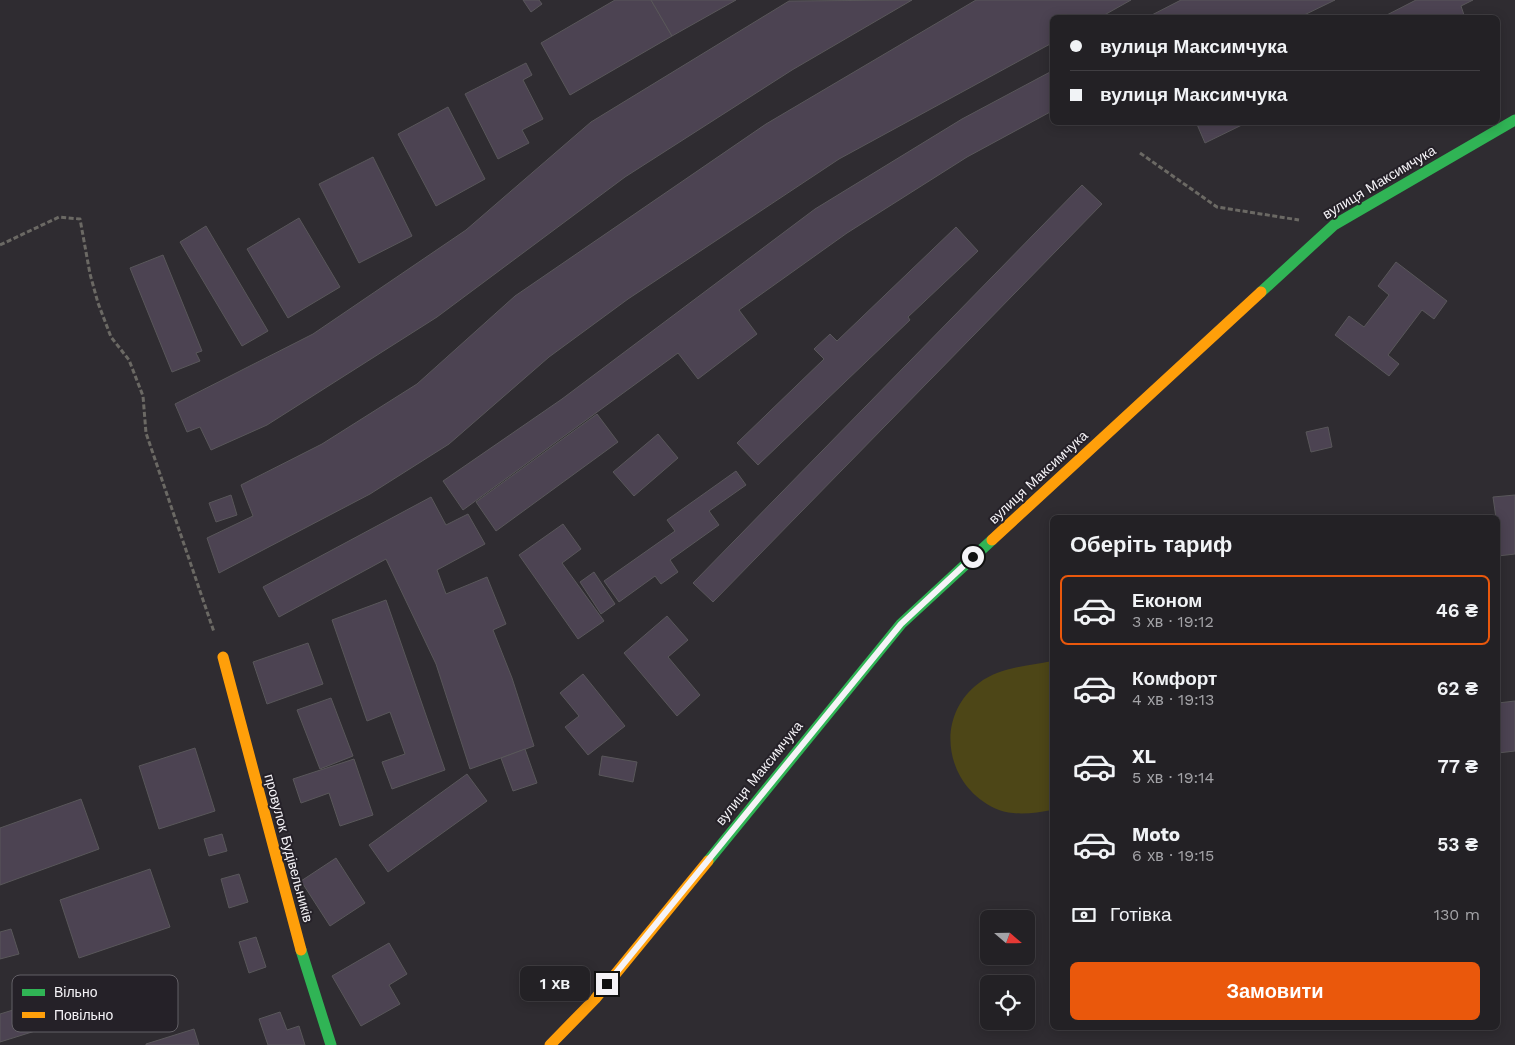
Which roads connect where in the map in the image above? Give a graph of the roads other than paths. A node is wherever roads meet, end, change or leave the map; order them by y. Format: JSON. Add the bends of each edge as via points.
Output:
{"nodes":[{"id":1,"x":1515,"y":120,"type":"edge"},
{"id":2,"x":223,"y":656,"type":"road end"},
{"id":3,"x":331,"y":1045,"type":"edge"},
{"id":4,"x":550,"y":1045,"type":"edge"}],
"edges":[{"from":1,"to":4,"type":"street","name":"вулиця Максимчука","via":[[1334,225],[901,624],[595,999]]},
{"from":2,"to":3,"type":"street","name":"провулок Будівельників","via":[[307,973]]}]}
